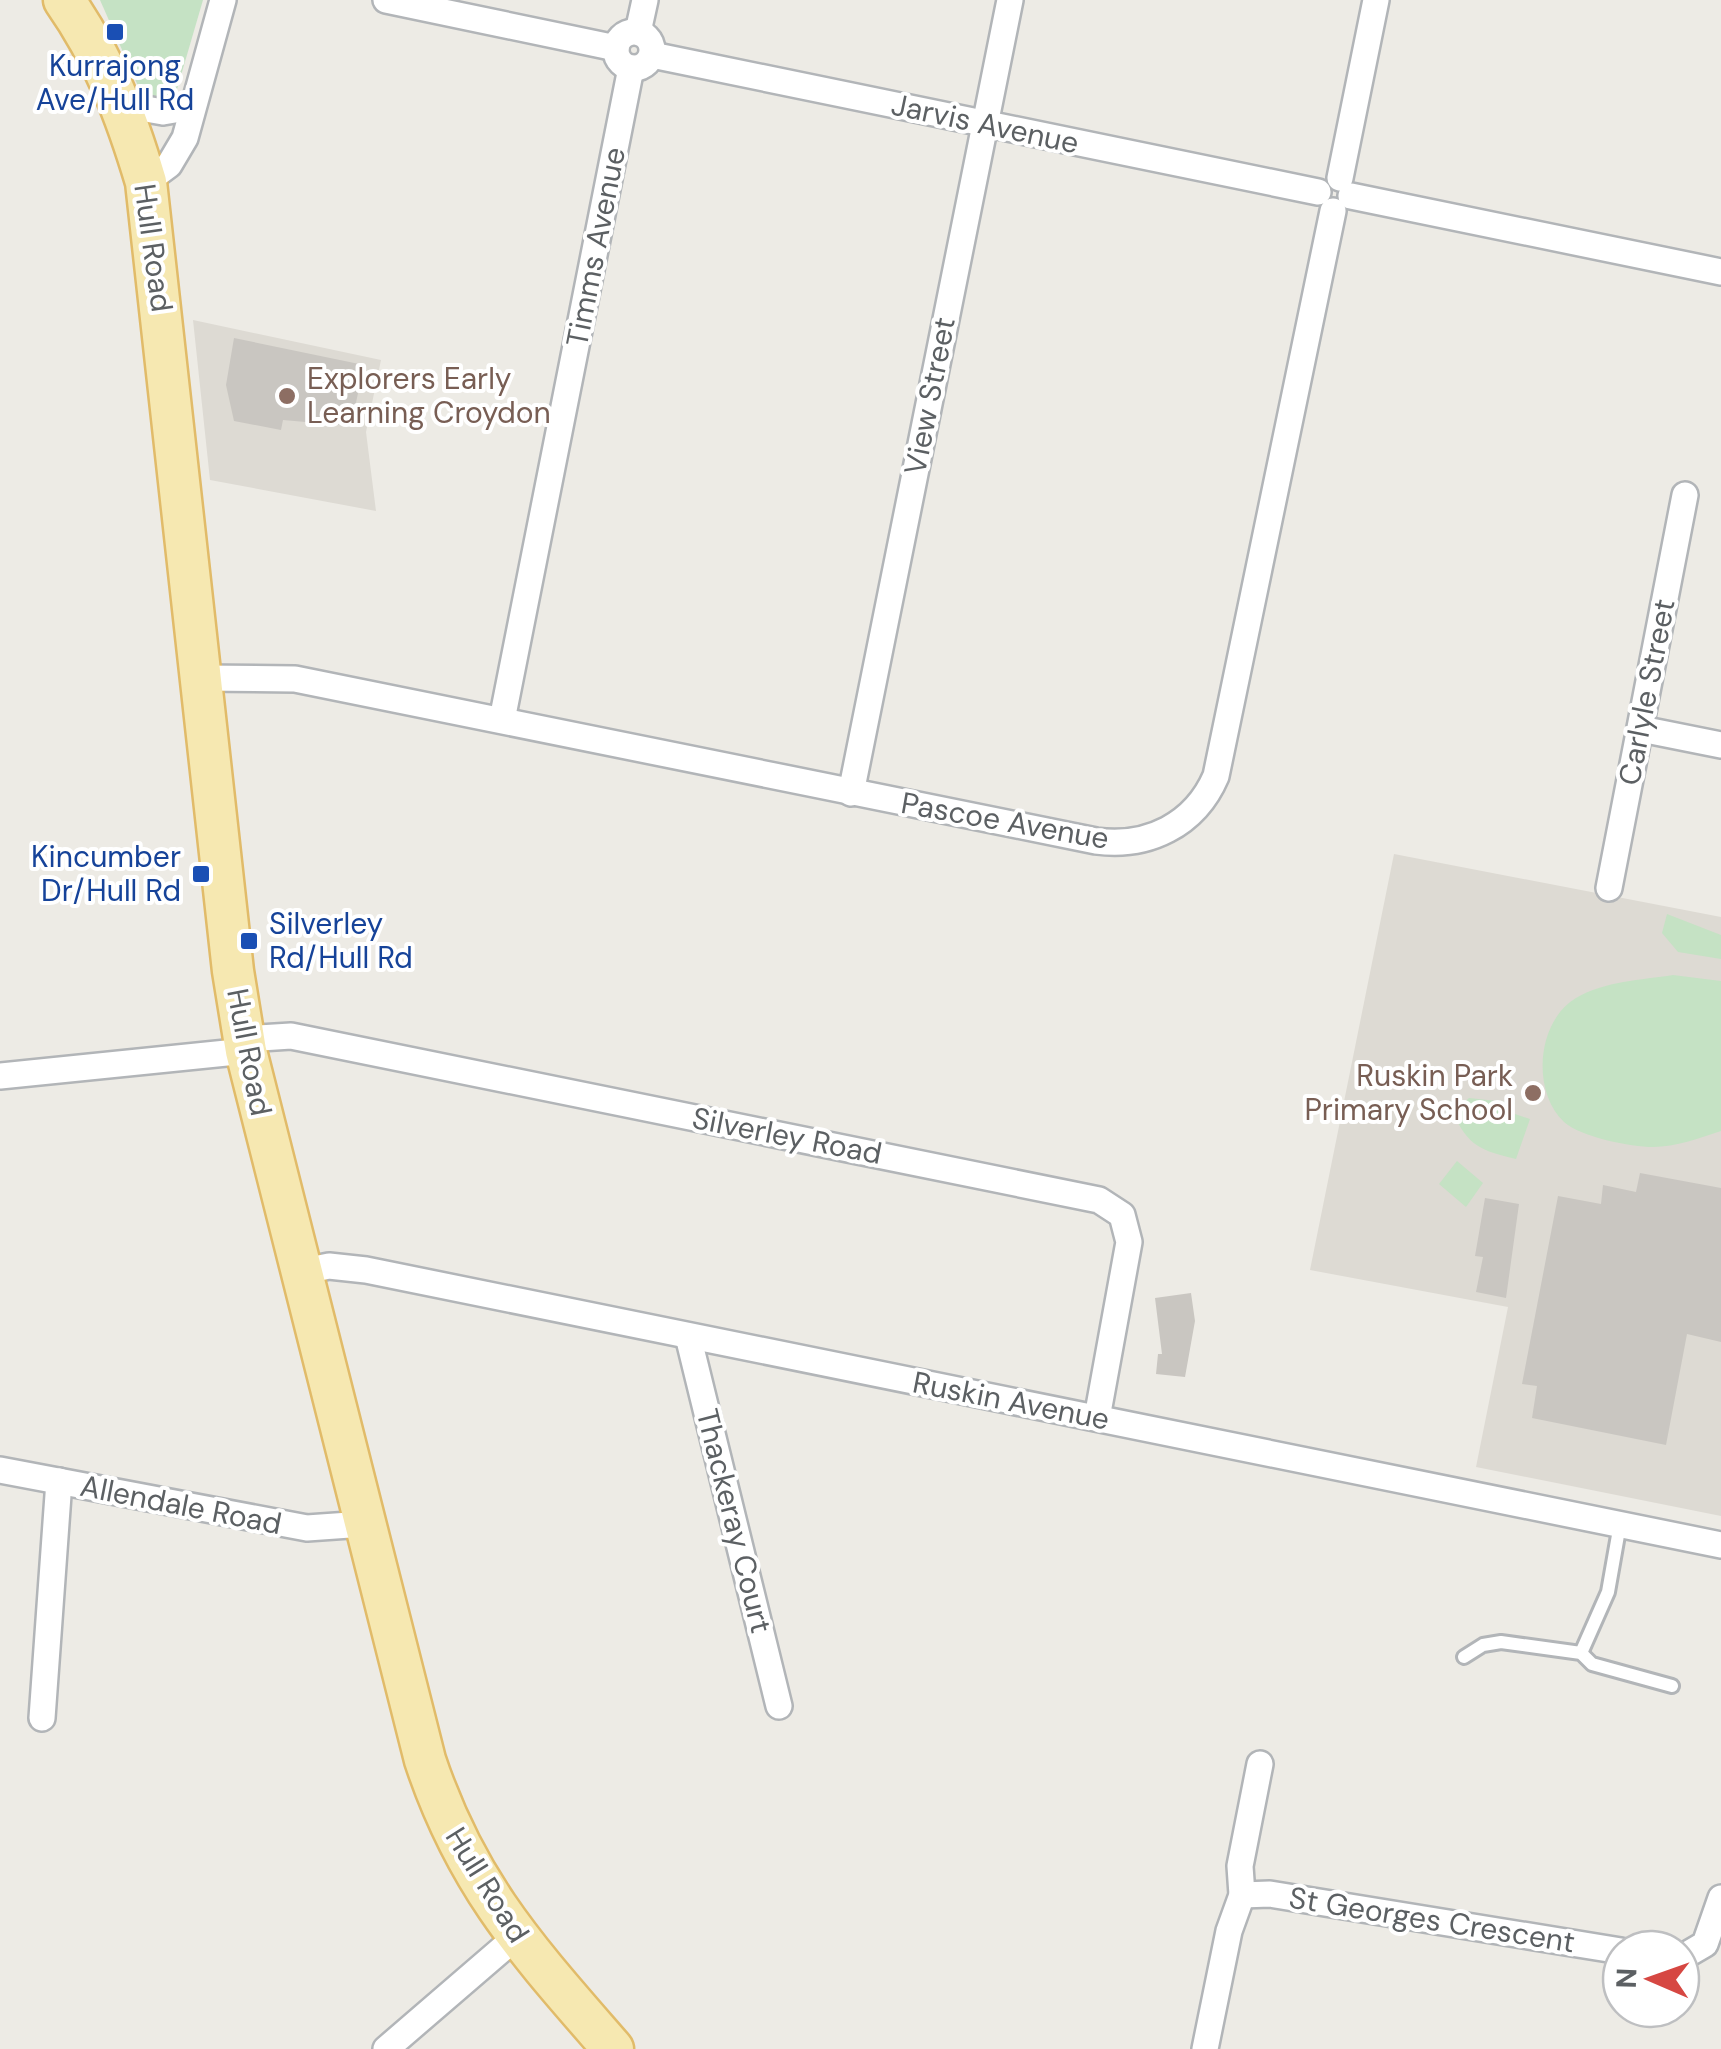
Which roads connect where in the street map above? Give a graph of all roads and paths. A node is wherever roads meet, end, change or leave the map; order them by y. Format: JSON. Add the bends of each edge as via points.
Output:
{"nodes":[{"id":1,"x":64,"y":0,"type":"edge"},
{"id":2,"x":224,"y":0,"type":"edge"},
{"id":3,"x":386,"y":0,"type":"edge"},
{"id":4,"x":645,"y":0,"type":"edge"},
{"id":5,"x":1010,"y":0,"type":"edge"},
{"id":6,"x":1376,"y":0,"type":"edge"},
{"id":7,"x":633,"y":57,"type":"junction"},
{"id":8,"x":123,"y":105,"type":"junction"},
{"id":9,"x":192,"y":107,"type":"junction"},
{"id":10,"x":984,"y":124,"type":"junction"},
{"id":11,"x":146,"y":182,"type":"junction"},
{"id":12,"x":1336,"y":194,"type":"junction"},
{"id":13,"x":1721,"y":272,"type":"edge"},
{"id":14,"x":1685,"y":495,"type":"dead end"},
{"id":15,"x":201,"y":678,"type":"junction"},
{"id":16,"x":502,"y":720,"type":"junction"},
{"id":17,"x":1640,"y":729,"type":"junction"},
{"id":18,"x":1721,"y":745,"type":"edge"},
{"id":19,"x":851,"y":792,"type":"junction"},
{"id":20,"x":1609,"y":888,"type":"dead end"},
{"id":21,"x":245,"y":1045,"type":"junction"},
{"id":22,"x":0,"y":1076,"type":"edge"},
{"id":23,"x":300,"y":1272,"type":"junction"},
{"id":24,"x":688,"y":1336,"type":"junction"},
{"id":25,"x":1097,"y":1418,"type":"junction"},
{"id":26,"x":0,"y":1470,"type":"edge"},
{"id":27,"x":59,"y":1481,"type":"junction"},
{"id":28,"x":364,"y":1524,"type":"junction"},
{"id":29,"x":1620,"y":1524,"type":"junction"},
{"id":30,"x":1721,"y":1545,"type":"edge"},
{"id":31,"x":1581,"y":1652,"type":"junction"},
{"id":32,"x":1464,"y":1658,"type":"dead end"},
{"id":33,"x":1672,"y":1686,"type":"dead end"},
{"id":34,"x":780,"y":1706,"type":"dead end"},
{"id":35,"x":42,"y":1718,"type":"dead end"},
{"id":36,"x":1260,"y":1764,"type":"dead end"},
{"id":37,"x":1242,"y":1895,"type":"junction"},
{"id":38,"x":1721,"y":1898,"type":"edge"},
{"id":39,"x":516,"y":1937,"type":"junction"},
{"id":40,"x":1701,"y":1948,"type":"edge"},
{"id":41,"x":1601,"y":1949,"type":"edge"},
{"id":42,"x":386,"y":2049,"type":"edge"},
{"id":43,"x":613,"y":2049,"type":"edge"},
{"id":44,"x":1204,"y":2049,"type":"edge"}],
"edges":[{"from":1,"to":8,"type":"main road","name":"Hull Road"},
{"from":2,"to":9,"type":"street"},
{"from":3,"to":7,"type":"street","name":"Jarvis Avenue"},
{"from":4,"to":7,"type":"street","via":[[638,32],[621,37]]},
{"from":5,"to":10,"type":"street","name":"View Street"},
{"from":6,"to":12,"type":"street","name":"Pascoe Avenue"},
{"from":7,"to":10,"type":"street","name":"Jarvis Avenue"},
{"from":7,"to":16,"type":"street","name":"Timms Avenue"},
{"from":8,"to":9,"type":"street","via":[[164,112]]},
{"from":8,"to":11,"type":"main road","name":"Hull Road"},
{"from":9,"to":11,"type":"street","via":[[169,165]]},
{"from":10,"to":12,"type":"street","name":"Jarvis Avenue"},
{"from":10,"to":19,"type":"street","name":"View Street"},
{"from":11,"to":15,"type":"main road","name":"Hull Road"},
{"from":12,"to":13,"type":"street","name":"Jarvis Avenue"},
{"from":12,"to":19,"type":"street","name":"Pascoe Avenue","via":[[1221,758],[1192,813],[1154,836],[1113,843]]},
{"from":14,"to":17,"type":"street","name":"Carlyle Street"},
{"from":15,"to":16,"type":"street","name":"Pascoe Avenue","via":[[295,678]]},
{"from":15,"to":21,"type":"main road","name":"Hull Road"},
{"from":16,"to":19,"type":"street","name":"Pascoe Avenue"},
{"from":17,"to":18,"type":"street"},
{"from":17,"to":20,"type":"street","name":"Carlyle Street"},
{"from":21,"to":22,"type":"street","name":"Silverley Road"},
{"from":21,"to":23,"type":"main road","name":"Hull Road"},
{"from":21,"to":25,"type":"street","name":"Silverley Road","via":[[291,1036],[1099,1200],[1122,1215],[1129,1242]]},
{"from":23,"to":24,"type":"street","name":"Ruskin Avenue","via":[[329,1266],[366,1270]]},
{"from":23,"to":28,"type":"main road","name":"Hull Road"},
{"from":24,"to":25,"type":"street","name":"Ruskin Avenue"},
{"from":24,"to":34,"type":"street","name":"Thackeray Court"},
{"from":25,"to":29,"type":"street","name":"Ruskin Avenue"},
{"from":26,"to":27,"type":"street","name":"Allendale Road"},
{"from":27,"to":28,"type":"street","name":"Allendale Road","via":[[306,1528]]},
{"from":27,"to":35,"type":"street"},
{"from":28,"to":39,"type":"main road","name":"Hull Road","via":[[442,1813]]},
{"from":29,"to":30,"type":"street","name":"Ruskin Avenue"},
{"from":29,"to":31,"type":"lane","via":[[1608,1592]]},
{"from":31,"to":32,"type":"lane","via":[[1501,1642]]},
{"from":31,"to":33,"type":"lane","via":[[1592,1664]]},
{"from":36,"to":37,"type":"street","via":[[1240,1866]]},
{"from":37,"to":41,"type":"street","name":"St Georges Crescent","via":[[1270,1894]]},
{"from":37,"to":44,"type":"street"},
{"from":38,"to":40,"type":"street"},
{"from":39,"to":42,"type":"street"},
{"from":39,"to":43,"type":"main road","name":"Hull Road"}]}
